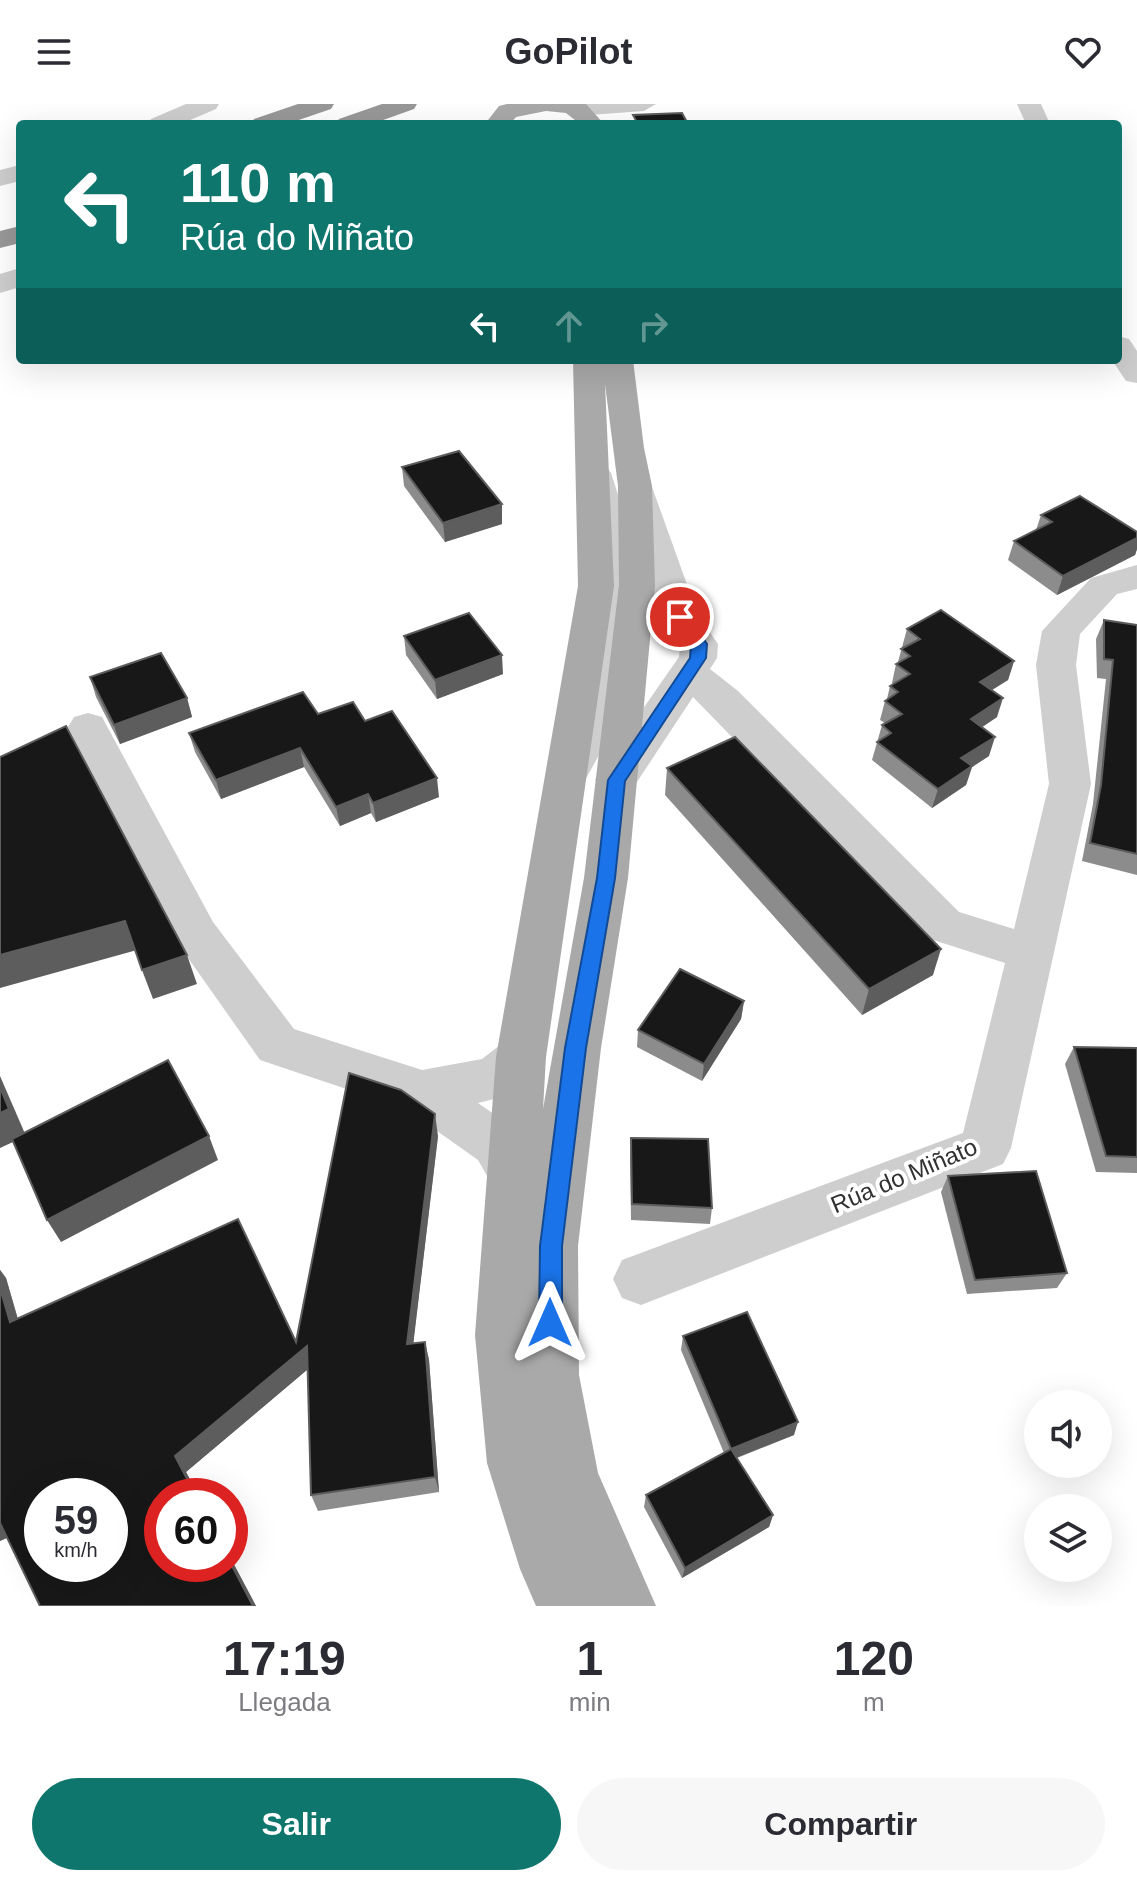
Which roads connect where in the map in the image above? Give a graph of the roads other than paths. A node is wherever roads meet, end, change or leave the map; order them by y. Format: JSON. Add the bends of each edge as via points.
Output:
{"nodes":[{"id":1,"x":207,"y":104,"type":"edge"},
{"id":2,"x":322,"y":104,"type":"edge"},
{"id":3,"x":405,"y":104,"type":"edge"},
{"id":4,"x":546,"y":104,"type":"edge"},
{"id":5,"x":644,"y":104,"type":"edge"},
{"id":6,"x":637,"y":105,"type":"edge"},
{"id":7,"x":518,"y":106,"type":"edge"},
{"id":8,"x":576,"y":112,"type":"edge"},
{"id":9,"x":169,"y":120,"type":"edge"},
{"id":10,"x":275,"y":120,"type":"edge"},
{"id":11,"x":359,"y":120,"type":"edge"},
{"id":12,"x":499,"y":120,"type":"edge"},
{"id":13,"x":1122,"y":351,"type":"edge"},
{"id":14,"x":588,"y":364,"type":"edge"},
{"id":15,"x":618,"y":364,"type":"edge"},
{"id":16,"x":1137,"y":374,"type":"edge"},
{"id":17,"x":592,"y":467,"type":"junction"},
{"id":18,"x":635,"y":486,"type":"junction"},
{"id":19,"x":1137,"y":577,"type":"edge"},
{"id":20,"x":623,"y":613,"type":"junction"},
{"id":21,"x":680,"y":617,"type":"junction"},
{"id":22,"x":689,"y":673,"type":"junction"},
{"id":23,"x":616,"y":679,"type":"junction"},
{"id":24,"x":88,"y":727,"type":"dead end"},
{"id":25,"x":567,"y":775,"type":"junction"},
{"id":26,"x":616,"y":780,"type":"junction"},
{"id":27,"x":1031,"y":953,"type":"junction"},
{"id":28,"x":521,"y":1057,"type":"junction"},
{"id":29,"x":422,"y":1092,"type":"junction"},
{"id":30,"x":512,"y":1171,"type":"junction"},
{"id":31,"x":641,"y":1279,"type":"dead end"},
{"id":32,"x":569,"y":1606,"type":"edge"},
{"id":33,"x":624,"y":1606,"type":"edge"}],
"edges":[{"from":1,"to":9,"type":"street"},
{"from":2,"to":10,"type":"highway"},
{"from":3,"to":11,"type":"highway"},
{"from":4,"to":7,"type":"main road"},
{"from":4,"to":8,"type":"main road"},
{"from":5,"to":6,"type":"street"},
{"from":6,"to":8,"type":"street"},
{"from":7,"to":12,"type":"main road"},
{"from":13,"to":16,"type":"street"},
{"from":14,"to":17,"type":"main road"},
{"from":15,"to":18,"type":"main road"},
{"from":17,"to":20,"type":"street","via":[[615,541]]},
{"from":17,"to":25,"type":"main road","via":[[596,586]]},
{"from":18,"to":20,"type":"main road","via":[[637,585]]},
{"from":18,"to":21,"type":"street"},
{"from":19,"to":27,"type":"street","name":"Rúa do Miñato","via":[[1104,586],[1061,631],[1056,665],[1070,784]]},
{"from":20,"to":21,"type":"street"},
{"from":20,"to":23,"type":"main road"},
{"from":21,"to":22,"type":"street","via":[[699,644]]},
{"from":22,"to":23,"type":"street","via":[[664,680]]},
{"from":22,"to":26,"type":"street"},
{"from":22,"to":27,"type":"street","via":[[724,701],[943,925]]},
{"from":23,"to":25,"type":"street"},
{"from":23,"to":26,"type":"main road"},
{"from":24,"to":29,"type":"street","via":[[197,935],[277,1045]]},
{"from":25,"to":28,"type":"main road"},
{"from":26,"to":33,"type":"main road","via":[[551,1246],[550,1375],[568,1473]]},
{"from":27,"to":31,"type":"street","name":"Rúa do Miñato","via":[[985,1148]]},
{"from":28,"to":29,"type":"street","via":[[494,1078]]},
{"from":28,"to":30,"type":"main road"},
{"from":29,"to":30,"type":"street","via":[[496,1144]]},
{"from":30,"to":32,"type":"main road","via":[[503,1335],[517,1463],[551,1569]]}]}
